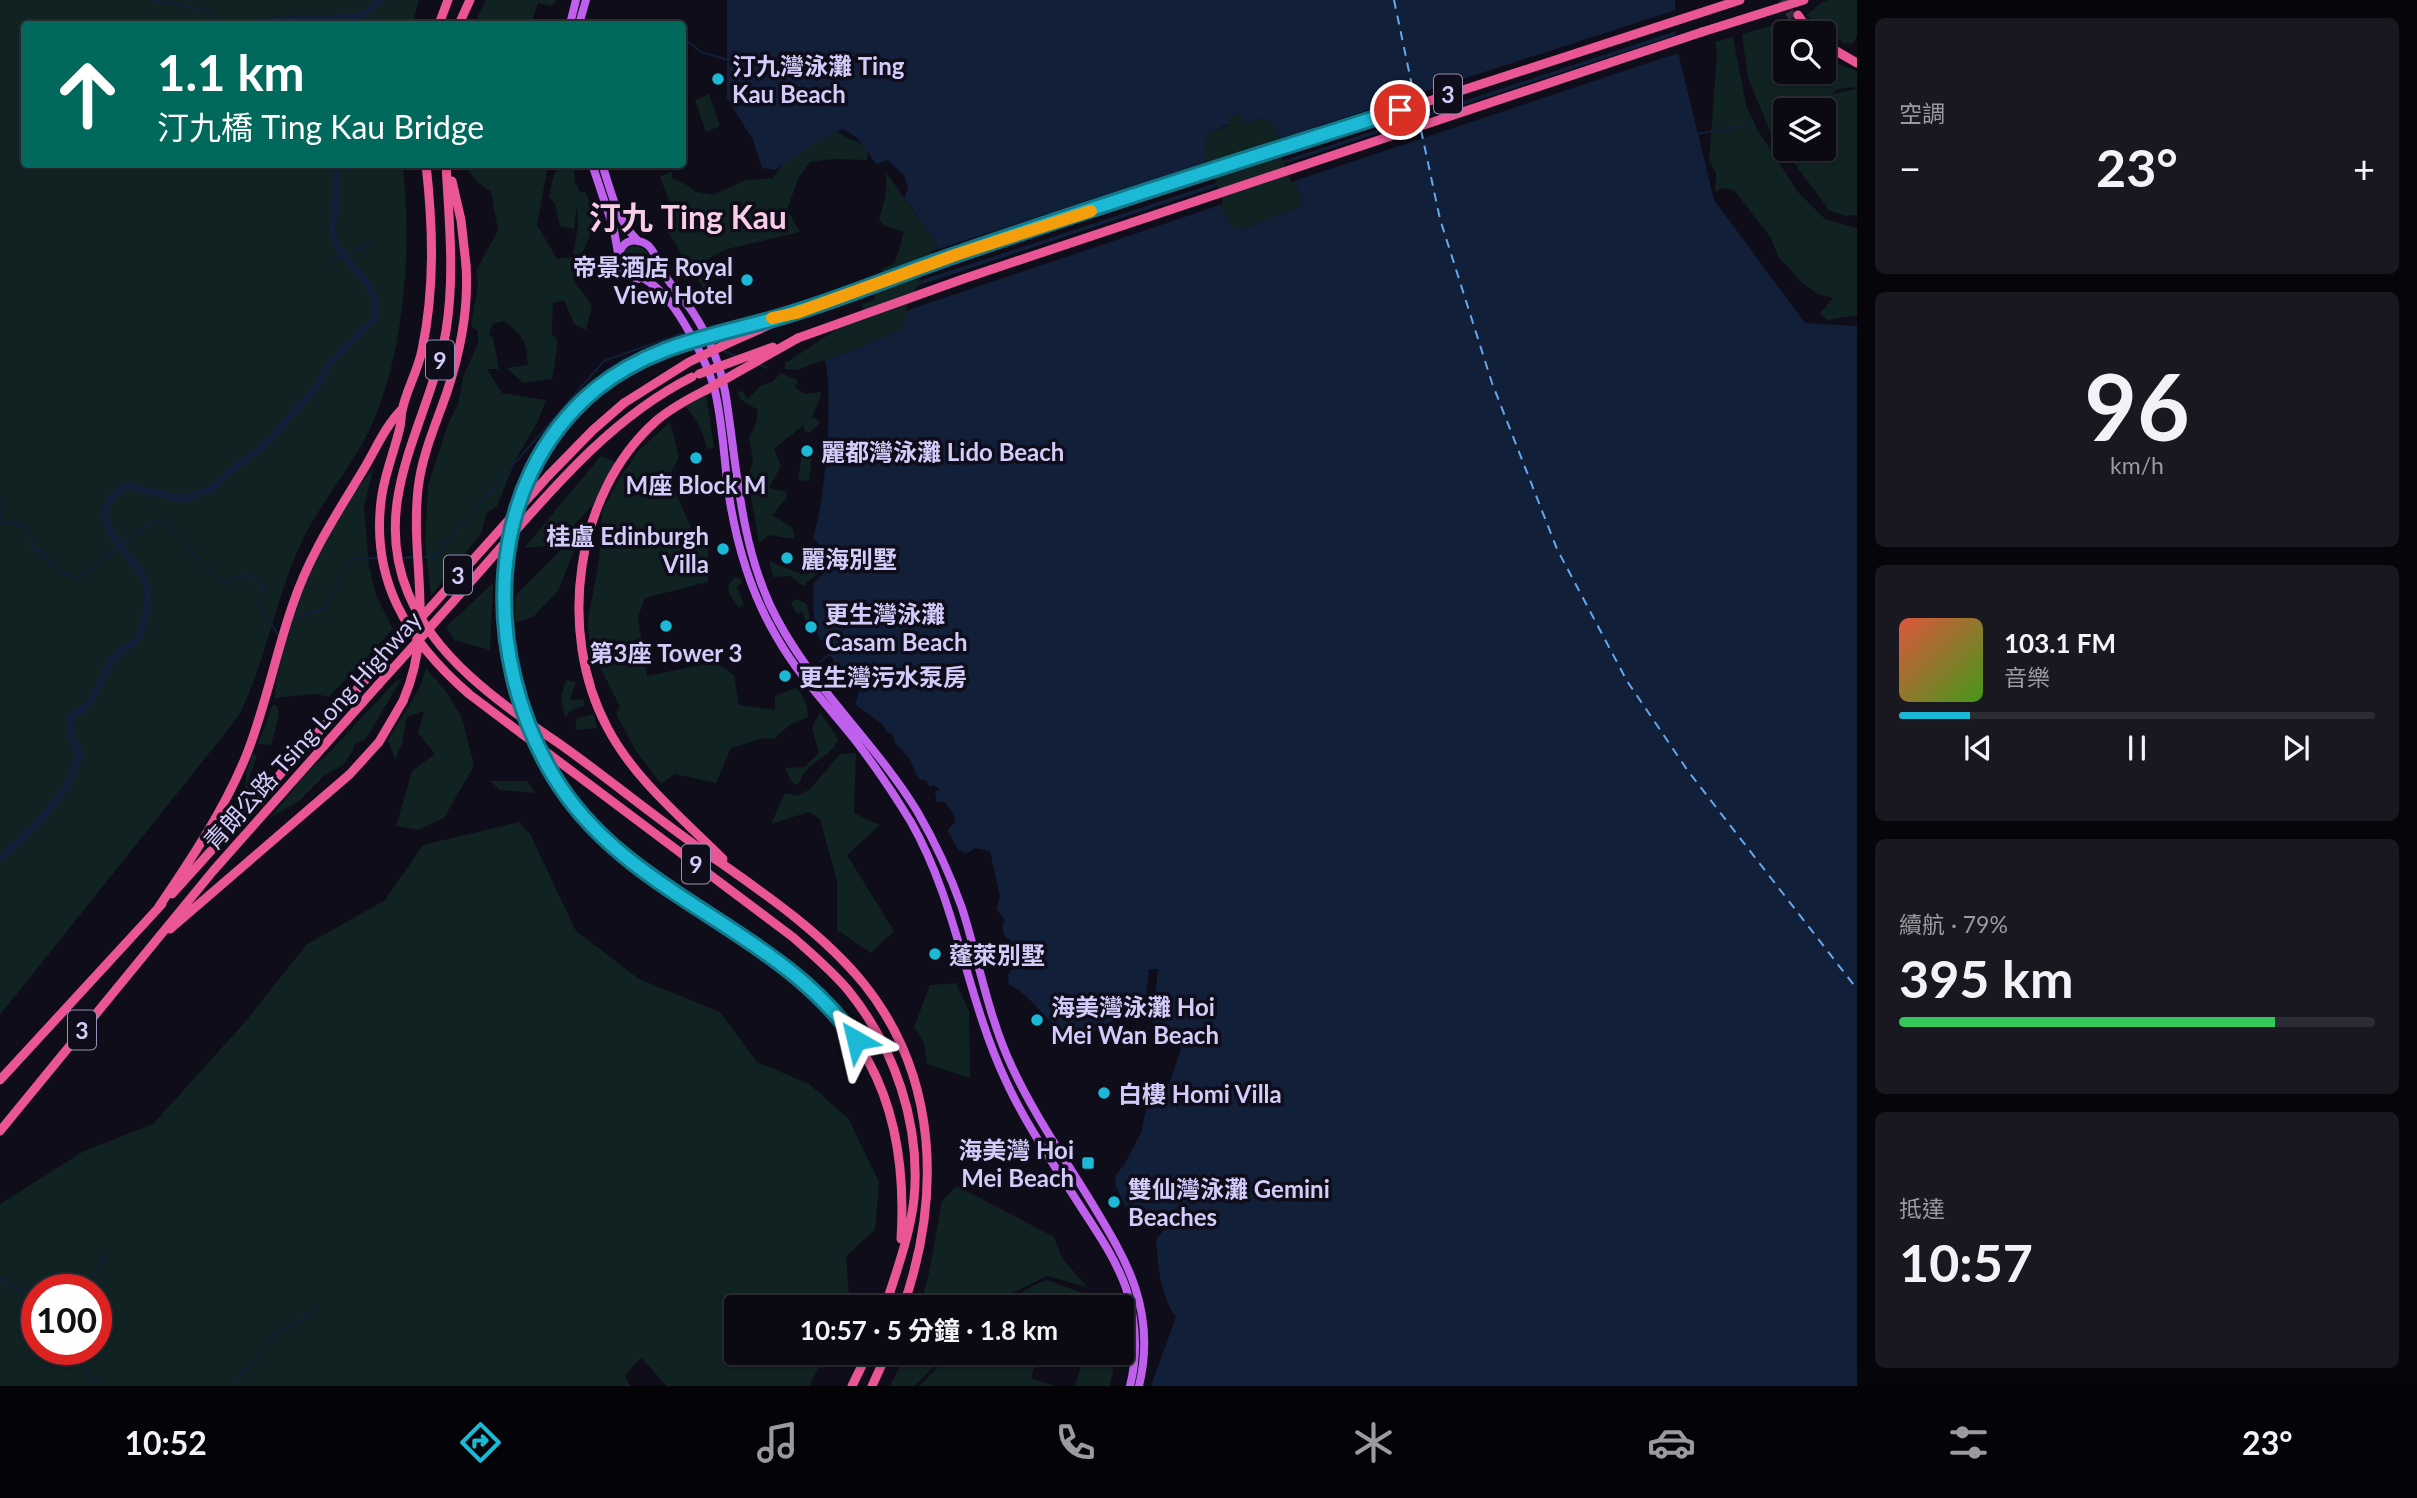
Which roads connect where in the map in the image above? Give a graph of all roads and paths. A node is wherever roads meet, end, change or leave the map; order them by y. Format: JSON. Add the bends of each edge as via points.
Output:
{"nodes":[{"id":1,"x":448,"y":0,"type":"edge"},
{"id":2,"x":470,"y":0,"type":"edge"},
{"id":3,"x":576,"y":0,"type":"edge"},
{"id":4,"x":586,"y":0,"type":"edge"},
{"id":5,"x":1740,"y":0,"type":"edge"},
{"id":6,"x":1804,"y":0,"type":"edge"},
{"id":7,"x":1796,"y":17,"type":"tunnel mouth"},
{"id":8,"x":440,"y":21,"type":"edge"},
{"id":9,"x":460,"y":21,"type":"edge"},
{"id":10,"x":571,"y":21,"type":"edge"},
{"id":11,"x":580,"y":21,"type":"edge"},
{"id":12,"x":1799,"y":21,"type":"edge"},
{"id":13,"x":1836,"y":51,"type":"edge"},
{"id":14,"x":1857,"y":63,"type":"edge"},
{"id":15,"x":426,"y":168,"type":"edge"},
{"id":16,"x":447,"y":168,"type":"edge"},
{"id":17,"x":593,"y":168,"type":"edge"},
{"id":18,"x":603,"y":168,"type":"edge"},
{"id":19,"x":452,"y":198,"type":"junction"},
{"id":20,"x":638,"y":241,"type":"junction"},
{"id":21,"x":618,"y":253,"type":"junction"},
{"id":22,"x":655,"y":256,"type":"junction"},
{"id":23,"x":643,"y":278,"type":"junction"},
{"id":24,"x":796,"y":313,"type":"junction"},
{"id":25,"x":798,"y":338,"type":"junction"},
{"id":26,"x":402,"y":409,"type":"junction"},
{"id":27,"x":733,"y":871,"type":"junction"},
{"id":28,"x":158,"y":908,"type":"junction"},
{"id":29,"x":148,"y":949,"type":"junction"},
{"id":30,"x":0,"y":1080,"type":"edge"},
{"id":31,"x":1024,"y":1092,"type":"junction"},
{"id":32,"x":1016,"y":1101,"type":"junction"},
{"id":33,"x":0,"y":1131,"type":"edge"},
{"id":34,"x":899,"y":1260,"type":"junction"},
{"id":35,"x":889,"y":1295,"type":"edge"},
{"id":36,"x":907,"y":1295,"type":"edge"},
{"id":37,"x":862,"y":1365,"type":"edge"},
{"id":38,"x":882,"y":1365,"type":"edge"},
{"id":39,"x":852,"y":1386,"type":"edge"},
{"id":40,"x":872,"y":1386,"type":"edge"},
{"id":41,"x":1130,"y":1386,"type":"edge"},
{"id":42,"x":1139,"y":1386,"type":"edge"}],
"edges":[{"from":1,"to":8,"type":"highway"},
{"from":2,"to":9,"type":"highway"},
{"from":3,"to":10,"type":"main road"},
{"from":4,"to":11,"type":"main road"},
{"from":5,"to":24,"type":"highway","number":"3","via":[[975,248]]},
{"from":6,"to":25,"type":"highway","number":"3","bridge":true},
{"from":7,"to":12,"type":"highway"},
{"from":13,"to":14,"type":"highway"},
{"from":15,"to":26,"type":"highway","number":"9","via":[[432,286],[421,354]]},
{"from":16,"to":19,"type":"highway"},
{"from":17,"to":21,"type":"main road"},
{"from":18,"to":20,"type":"main road","via":[[617,210]]},
{"from":19,"to":27,"type":"highway","number":"9","bridge":true,"via":[[446,327],[437,370],[396,496],[397,556],[405,584],[425,627],[454,660],[510,709]]},
{"from":19,"to":29,"type":"highway","bridge":true,"via":[[461,220],[466,316],[421,470],[417,514],[422,619],[415,666],[403,701],[379,742],[350,774]]},
{"from":20,"to":21,"type":"main road","via":[[626,244]]},
{"from":20,"to":22,"type":"main road","via":[[649,246]]},
{"from":21,"to":23,"type":"main road","via":[[617,263],[624,275]]},
{"from":22,"to":23,"type":"main road","via":[[652,271]]},
{"from":22,"to":31,"type":"main road","bridge":true,"via":[[717,358],[743,519],[769,603],[806,665],[880,757],[925,825],[963,912],[995,1026]]},
{"from":23,"to":32,"type":"main road","bridge":true,"via":[[660,289],[705,362],[718,408],[735,527],[760,604],[791,662],[872,762],[910,821],[943,891],[984,1027]]},
{"from":24,"to":28,"type":"highway","name":"青朗公路 Tsing Long Highway","number":"3","bridge":true,"via":[[689,362],[608,416],[533,492]]},
{"from":24,"to":34,"type":"highway","bridge":true,"via":[[687,341],[649,356],[595,390],[570,414],[530,473],[514,518],[506,559],[507,648],[527,722],[548,766],[598,834],[669,891],[790,970],[849,1030],[877,1077],[895,1132],[902,1198]]},
{"from":25,"to":27,"type":"highway","bridge":true,"via":[[681,403],[655,422],[631,450],[604,494],[586,545],[578,595],[580,636],[591,689],[607,728],[627,760]]},
{"from":25,"to":29,"type":"highway","name":"青朗公路 Tsing Long Highway","number":"3","bridge":true,"via":[[692,377],[620,424],[544,500]]},
{"from":26,"to":28,"type":"highway","via":[[389,423],[311,559],[244,760],[212,824]]},
{"from":26,"to":34,"type":"highway","number":"9","via":[[380,514],[387,578],[415,638],[469,694],[794,938],[850,993],[892,1061],[910,1129],[914,1199]]},
{"from":27,"to":36,"type":"highway","number":"9","via":[[834,951],[856,975],[883,1010],[911,1067],[925,1118],[929,1166],[923,1228]]},
{"from":28,"to":30,"type":"highway","name":"青朗公路 Tsing Long Highway","number":"3"},
{"from":29,"to":33,"type":"highway","name":"青朗公路 Tsing Long Highway","number":"3"},
{"from":31,"to":32,"type":"main road"},
{"from":31,"to":42,"type":"main road","via":[[1118,1248],[1134,1284],[1143,1321]]},
{"from":32,"to":41,"type":"main road","via":[[1122,1280],[1133,1315]]},
{"from":34,"to":35,"type":"highway","number":"9"},
{"from":37,"to":39,"type":"highway"},
{"from":38,"to":40,"type":"highway"}]}
